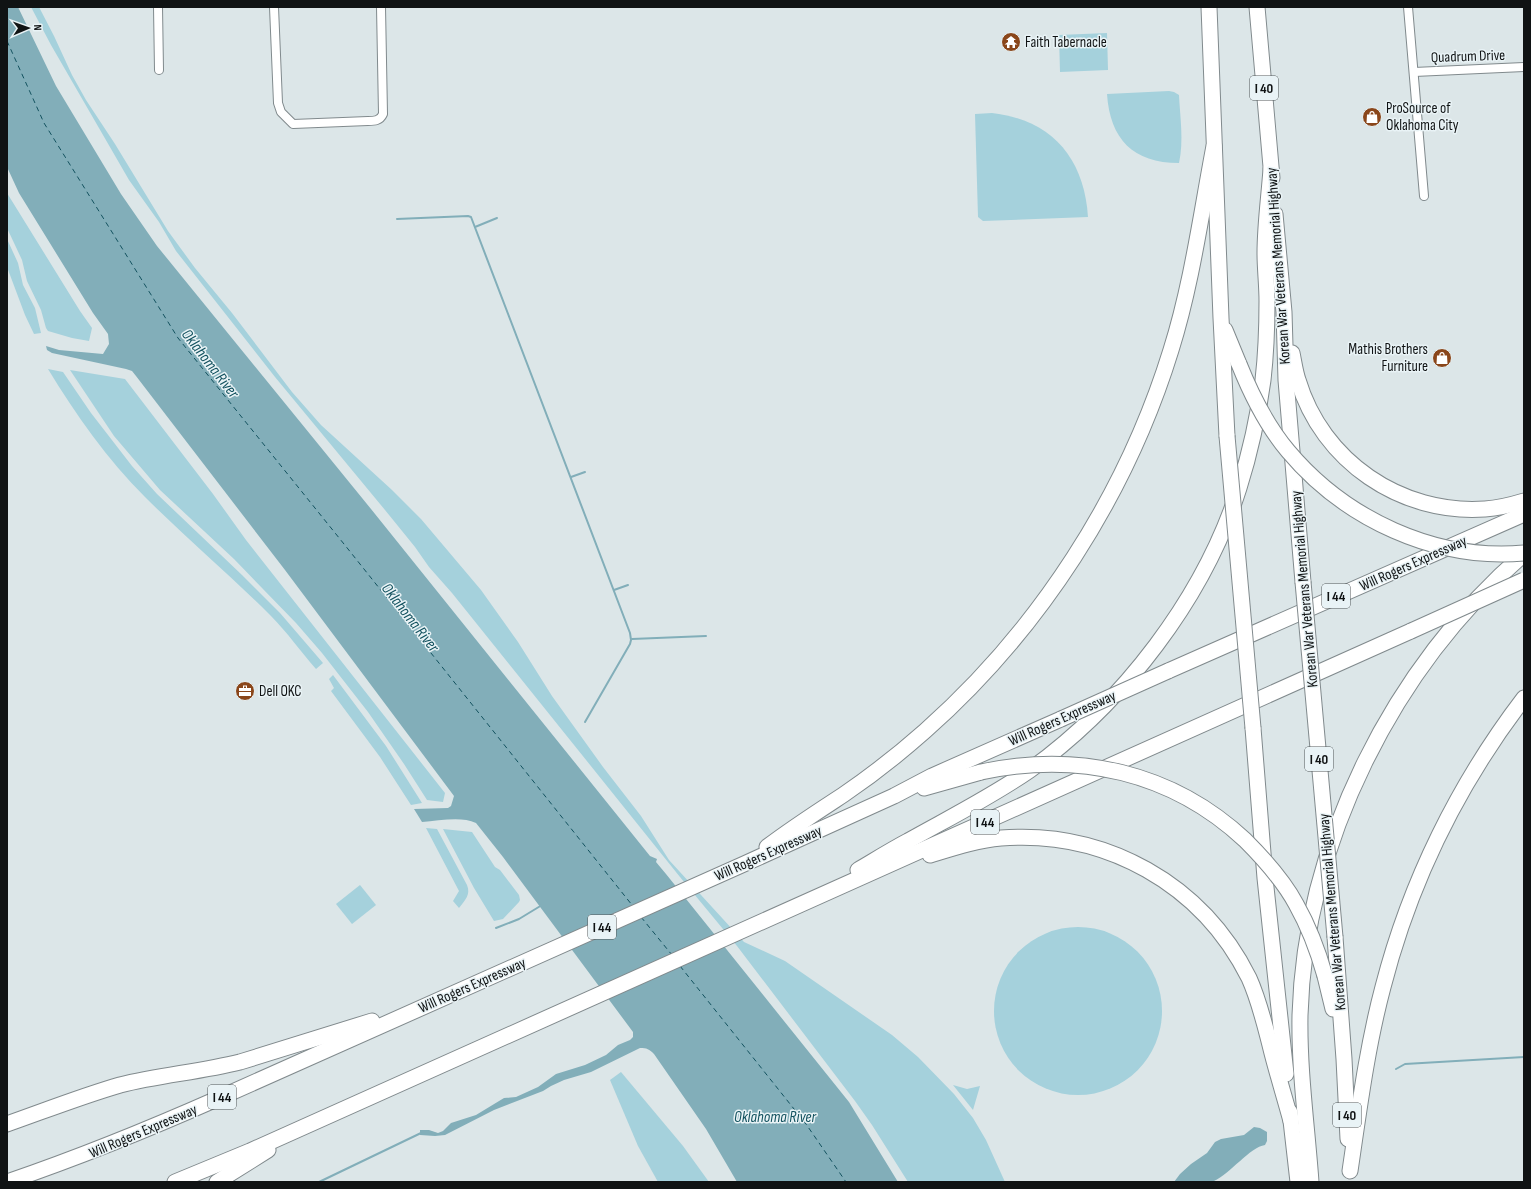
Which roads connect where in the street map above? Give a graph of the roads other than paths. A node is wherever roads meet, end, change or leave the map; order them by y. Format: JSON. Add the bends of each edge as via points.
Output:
{"nodes":[{"id":1,"x":158,"y":7,"type":"edge"},
{"id":2,"x":274,"y":7,"type":"edge"},
{"id":3,"x":381,"y":7,"type":"edge"},
{"id":4,"x":1210,"y":7,"type":"edge"},
{"id":5,"x":1257,"y":7,"type":"edge"},
{"id":6,"x":1408,"y":7,"type":"edge"},
{"id":7,"x":1524,"y":68,"type":"edge"},
{"id":8,"x":159,"y":70,"type":"dead end"},
{"id":9,"x":1414,"y":72,"type":"junction"},
{"id":10,"x":1214,"y":146,"type":"junction"},
{"id":11,"x":1271,"y":169,"type":"junction"},
{"id":12,"x":1424,"y":196,"type":"dead end"},
{"id":13,"x":1284,"y":312,"type":"junction"},
{"id":14,"x":1221,"y":318,"type":"junction"},
{"id":15,"x":1524,"y":501,"type":"edge"},
{"id":16,"x":1524,"y":514,"type":"edge"},
{"id":17,"x":1524,"y":554,"type":"edge"},
{"id":18,"x":1524,"y":580,"type":"edge"},
{"id":19,"x":1524,"y":698,"type":"edge"},
{"id":20,"x":894,"y":796,"type":"junction"},
{"id":21,"x":744,"y":864,"type":"junction"},
{"id":22,"x":877,"y":870,"type":"junction"},
{"id":23,"x":802,"y":903,"type":"junction"},
{"id":24,"x":432,"y":1002,"type":"junction"},
{"id":25,"x":1344,"y":1059,"type":"junction"},
{"id":26,"x":1290,"y":1121,"type":"junction"},
{"id":27,"x":7,"y":1124,"type":"edge"},
{"id":28,"x":297,"y":1129,"type":"junction"},
{"id":29,"x":1350,"y":1177,"type":"edge"},
{"id":30,"x":7,"y":1182,"type":"edge"},
{"id":31,"x":175,"y":1182,"type":"edge"},
{"id":32,"x":217,"y":1182,"type":"edge"},
{"id":33,"x":1298,"y":1182,"type":"edge"},
{"id":34,"x":1311,"y":1182,"type":"edge"}],
"edges":[{"from":1,"to":8,"type":"street"},
{"from":2,"to":3,"type":"street","via":[[278,103],[281,112],[293,124],[377,121],[381,118]]},
{"from":4,"to":10,"type":"highway"},
{"from":5,"to":11,"type":"highway","name":"Korean War Veterans Memorial Highway","number":"I 40"},
{"from":6,"to":9,"type":"street"},
{"from":7,"to":9,"type":"street","name":"Quadrum Drive"},
{"from":9,"to":12,"type":"street"},
{"from":10,"to":14,"type":"highway"},
{"from":10,"to":21,"type":"highway","via":[[1190,277],[1179,324],[1158,390],[1130,457],[1082,545],[1040,606],[1002,653],[943,714],[864,780]]},
{"from":11,"to":13,"type":"highway","name":"Korean War Veterans Memorial Highway","number":"I 40"},
{"from":11,"to":23,"type":"highway","via":[[1265,251],[1266,343],[1257,419],[1239,489],[1222,531],[1204,570],[1169,628],[1122,686],[1077,732],[1044,759],[982,801]]},
{"from":13,"to":15,"type":"highway","via":[[1297,379],[1304,398],[1329,440],[1357,469],[1398,494],[1440,507],[1486,509]]},
{"from":13,"to":25,"type":"highway","name":"Korean War Veterans Memorial Highway","number":"I 40","bridge":true,"via":[[1286,380]]},
{"from":14,"to":17,"type":"highway","bridge":true,"via":[[1253,397],[1287,450],[1322,486],[1359,513],[1397,532],[1436,545],[1462,550]]},
{"from":14,"to":26,"type":"highway","bridge":true,"via":[[1227,436],[1265,878]]},
{"from":16,"to":20,"type":"highway","name":"Will Rogers Expressway","number":"I 44","bridge":true,"via":[[932,776]]},
{"from":17,"to":34,"type":"highway","via":[[1461,618],[1421,668],[1392,713],[1358,776],[1335,834],[1310,924],[1301,999],[1300,1055]]},
{"from":18,"to":22,"type":"highway","number":"I 44","bridge":true},
{"from":19,"to":29,"type":"highway","via":[[1495,737],[1455,805],[1409,905],[1389,964],[1374,1023]]},
{"from":20,"to":21,"type":"highway","name":"Will Rogers Expressway","number":"I 44"},
{"from":20,"to":25,"type":"highway","bridge":true,"via":[[981,772],[1031,764],[1092,766],[1135,776],[1183,796],[1212,813],[1259,855],[1296,903],[1314,942],[1325,976]]},
{"from":21,"to":24,"type":"highway","name":"Will Rogers Expressway","number":"I 44"},
{"from":22,"to":23,"type":"highway","number":"I 44"},
{"from":22,"to":26,"type":"highway","via":[[972,843],[1019,837],[1060,840],[1099,849],[1118,855],[1156,874],[1202,912],[1228,944],[1249,979],[1259,1004]]},
{"from":23,"to":28,"type":"highway","number":"I 44"},
{"from":24,"to":27,"type":"highway","via":[[240,1062],[120,1086]]},
{"from":24,"to":30,"type":"highway","name":"Will Rogers Expressway","number":"I 44","via":[[142,1132]]},
{"from":25,"to":29,"type":"highway","name":"Korean War Veterans Memorial Highway","number":"I 40"},
{"from":26,"to":33,"type":"highway"},
{"from":28,"to":31,"type":"highway","number":"I 44"},
{"from":28,"to":32,"type":"highway"}]}
